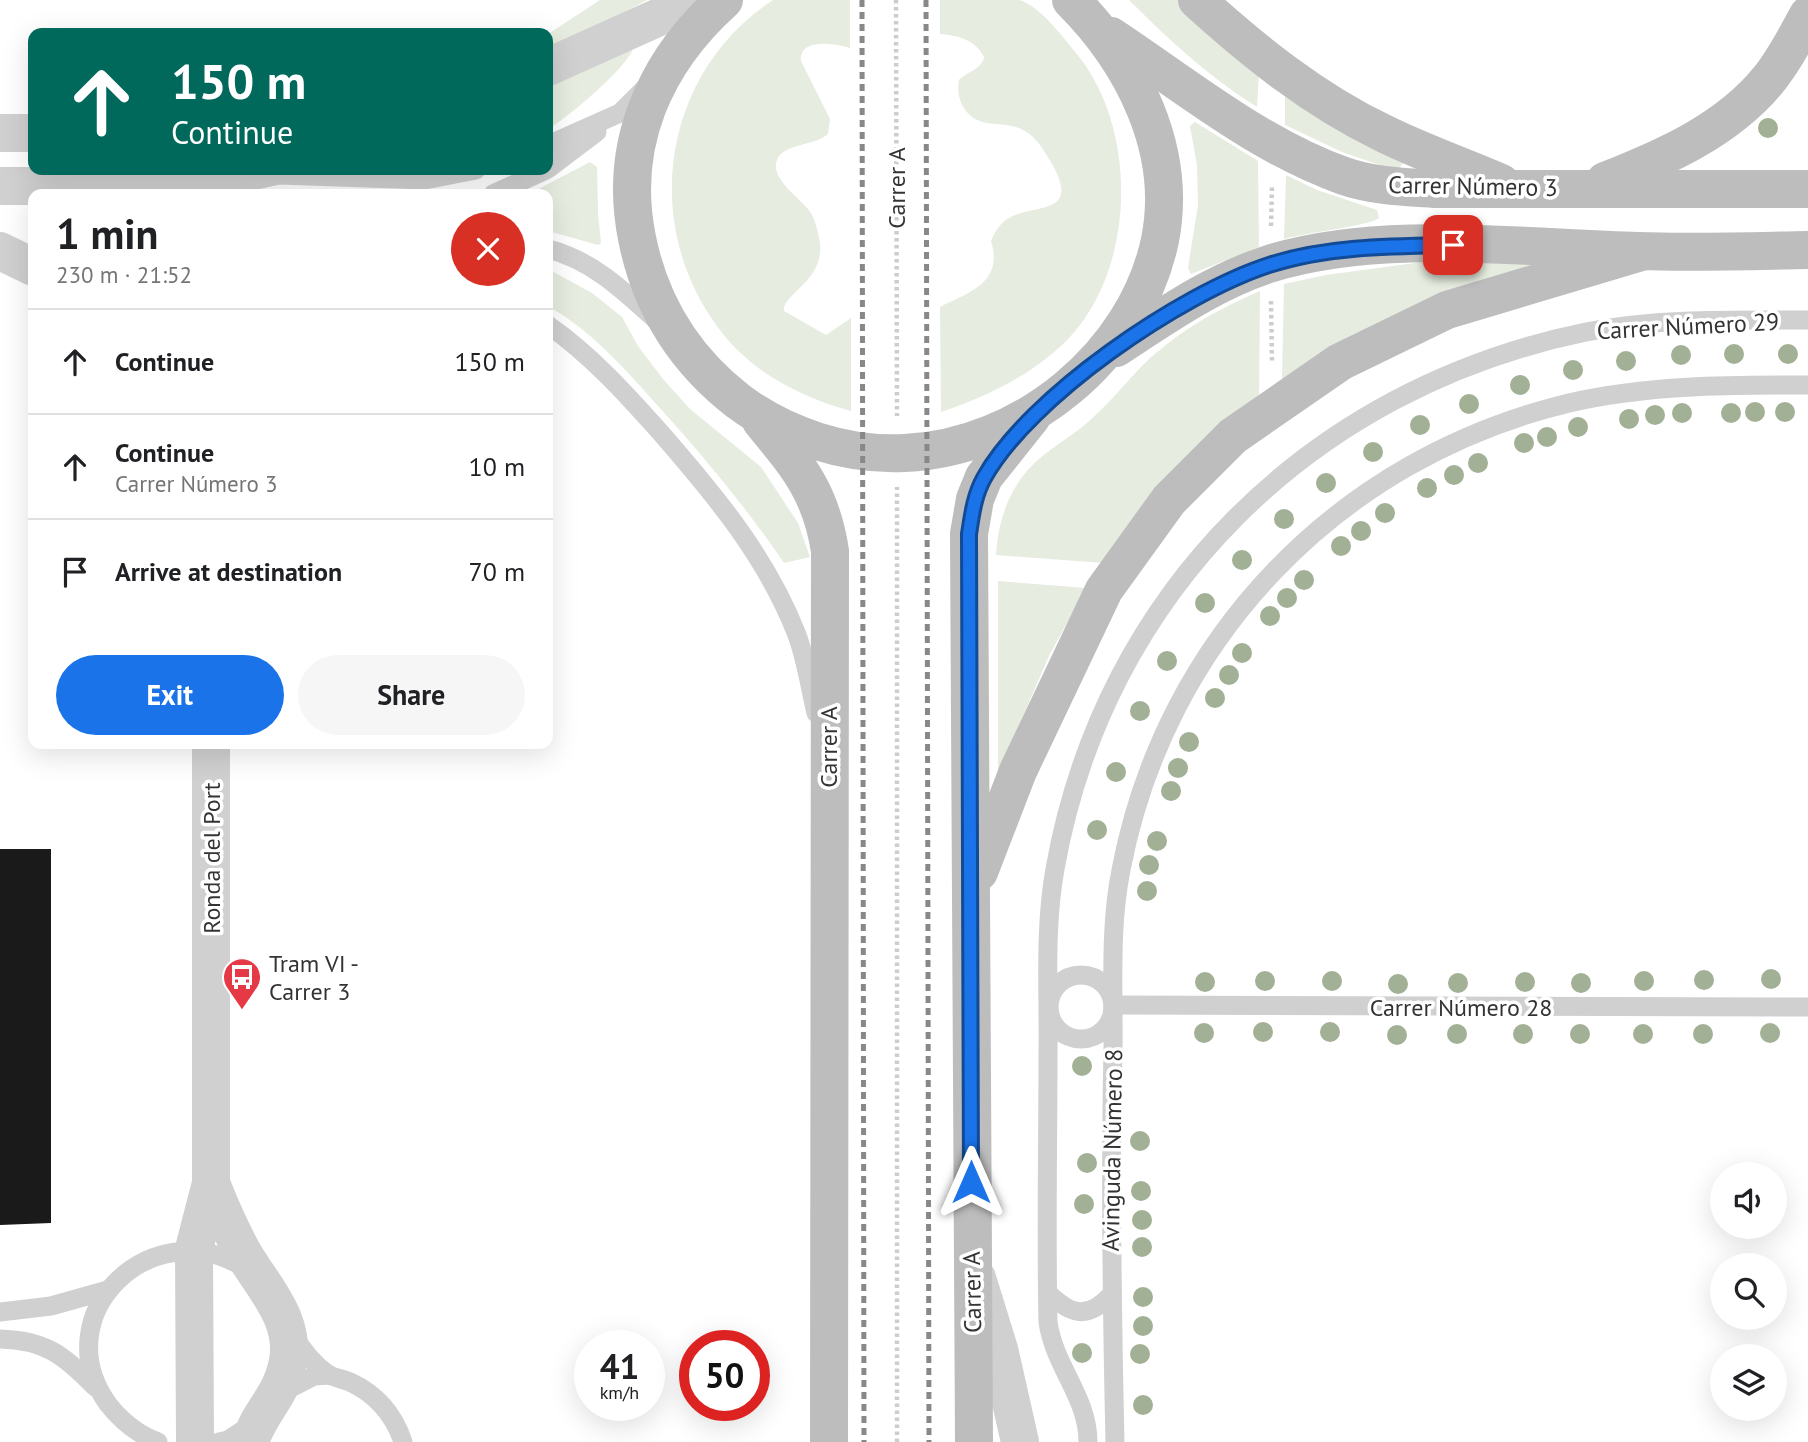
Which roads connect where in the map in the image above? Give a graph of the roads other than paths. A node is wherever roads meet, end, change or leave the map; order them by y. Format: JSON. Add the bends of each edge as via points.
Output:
{"nodes":[{"id":1,"x":697,"y":0,"type":"edge"},
{"id":2,"x":724,"y":0,"type":"edge"},
{"id":3,"x":1071,"y":0,"type":"edge"},
{"id":4,"x":1197,"y":0,"type":"edge"},
{"id":5,"x":1808,"y":15,"type":"edge"},
{"id":6,"x":1097,"y":28,"type":"junction"},
{"id":7,"x":553,"y":65,"type":"edge"},
{"id":8,"x":663,"y":70,"type":"junction"},
{"id":9,"x":620,"y":113,"type":"junction"},
{"id":10,"x":0,"y":133,"type":"edge"},
{"id":11,"x":28,"y":133,"type":"edge"},
{"id":12,"x":553,"y":143,"type":"edge"},
{"id":13,"x":553,"y":164,"type":"edge"},
{"id":14,"x":279,"y":175,"type":"edge"},
{"id":15,"x":279,"y":175,"type":"edge"},
{"id":16,"x":450,"y":175,"type":"edge"},
{"id":17,"x":534,"y":175,"type":"edge"},
{"id":18,"x":0,"y":186,"type":"edge"},
{"id":19,"x":1587,"y":188,"type":"junction"},
{"id":20,"x":174,"y":189,"type":"edge"},
{"id":21,"x":216,"y":189,"type":"edge"},
{"id":22,"x":504,"y":189,"type":"edge"},
{"id":23,"x":1516,"y":189,"type":"junction"},
{"id":24,"x":1808,"y":189,"type":"edge"},
{"id":25,"x":1808,"y":250,"type":"edge"},
{"id":26,"x":0,"y":251,"type":"edge"},
{"id":27,"x":553,"y":251,"type":"edge"},
{"id":28,"x":1641,"y":252,"type":"junction"},
{"id":29,"x":28,"y":265,"type":"edge"},
{"id":30,"x":1808,"y":320,"type":"edge"},
{"id":31,"x":553,"y":328,"type":"edge"},
{"id":32,"x":679,"y":340,"type":"junction"},
{"id":33,"x":1097,"y":361,"type":"junction"},
{"id":34,"x":1808,"y":385,"type":"edge"},
{"id":35,"x":1039,"y":409,"type":"junction"},
{"id":36,"x":752,"y":411,"type":"junction"},
{"id":37,"x":211,"y":749,"type":"edge"},
{"id":38,"x":828,"y":759,"type":"junction"},
{"id":39,"x":971,"y":894,"type":"junction"},
{"id":40,"x":1114,"y":1005,"type":"junction"},
{"id":41,"x":1048,"y":1007,"type":"junction"},
{"id":42,"x":1808,"y":1007,"type":"edge"},
{"id":43,"x":211,"y":1183,"type":"junction"},
{"id":44,"x":194,"y":1249,"type":"junction"},
{"id":45,"x":971,"y":1261,"type":"junction"},
{"id":46,"x":255,"y":1274,"type":"junction"},
{"id":47,"x":108,"y":1290,"type":"junction"},
{"id":48,"x":1048,"y":1293,"type":"junction"},
{"id":49,"x":1111,"y":1295,"type":"junction"},
{"id":50,"x":0,"y":1312,"type":"edge"},
{"id":51,"x":282,"y":1316,"type":"junction"},
{"id":52,"x":0,"y":1339,"type":"edge"},
{"id":53,"x":330,"y":1375,"type":"junction"},
{"id":54,"x":101,"y":1393,"type":"junction"},
{"id":55,"x":261,"y":1420,"type":"edge"},
{"id":56,"x":158,"y":1442,"type":"edge"},
{"id":57,"x":195,"y":1442,"type":"edge"},
{"id":58,"x":219,"y":1442,"type":"edge"},
{"id":59,"x":403,"y":1442,"type":"edge"},
{"id":60,"x":829,"y":1442,"type":"edge"},
{"id":61,"x":974,"y":1442,"type":"edge"},
{"id":62,"x":1020,"y":1442,"type":"edge"},
{"id":63,"x":1088,"y":1442,"type":"edge"},
{"id":64,"x":1115,"y":1442,"type":"edge"}],
"edges":[{"from":1,"to":7,"type":"street"},
{"from":2,"to":8,"type":"main road","via":[[696,25]]},
{"from":3,"to":6,"type":"main road"},
{"from":4,"to":23,"type":"main road","via":[[1284,73],[1334,105],[1382,133]]},
{"from":5,"to":19,"type":"main road","via":[[1768,81],[1734,112],[1650,163]]},
{"from":6,"to":23,"type":"main road","name":"Carrer Número 3","via":[[1245,127],[1345,177],[1389,186]]},
{"from":6,"to":33,"type":"main road","via":[[1140,94],[1160,161],[1162,201],[1151,274],[1134,311]]},
{"from":8,"to":9,"type":"lane"},
{"from":8,"to":32,"type":"main road","via":[[635,148],[631,187],[634,222],[652,294]]},
{"from":9,"to":12,"type":"lane"},
{"from":9,"to":13,"type":"lane"},
{"from":10,"to":11,"type":"street"},
{"from":14,"to":16,"type":"lane","via":[[425,180]]},
{"from":15,"to":21,"type":"lane"},
{"from":17,"to":22,"type":"lane"},
{"from":18,"to":20,"type":"street"},
{"from":19,"to":23,"type":"main road","name":"Carrer Número 3"},
{"from":19,"to":24,"type":"main road","name":"Carrer Número 3"},
{"from":25,"to":28,"type":"main road"},
{"from":26,"to":29,"type":"street"},
{"from":27,"to":32,"type":"lane","via":[[612,281]]},
{"from":28,"to":33,"type":"main road","via":[[1441,245],[1318,254],[1270,264],[1222,283]]},
{"from":28,"to":39,"type":"main road","via":[[1447,310],[1393,335],[1340,362],[1265,412],[1199,468],[1140,536],[1104,590],[1018,771]]},
{"from":30,"to":41,"type":"lane","name":"Carrer Número 29","via":[[1638,325],[1586,332],[1486,359],[1380,406],[1332,436],[1257,496],[1172,590],[1125,666],[1097,725],[1054,871]]},
{"from":31,"to":38,"type":"lane","via":[[627,396],[701,480],[761,560],[798,637]]},
{"from":32,"to":36,"type":"main road","via":[[707,373]]},
{"from":33,"to":35,"type":"main road"},
{"from":34,"to":40,"type":"lane","via":[[1668,388],[1582,401],[1520,417],[1411,463],[1310,536],[1274,570],[1212,647],[1162,737],[1141,792],[1120,871],[1113,924]]},
{"from":35,"to":36,"type":"main road","via":[[971,440],[902,454],[831,445],[798,435]]},
{"from":35,"to":39,"type":"main road","name":"Carrer A","via":[[984,477],[969,534]]},
{"from":36,"to":38,"type":"main road","name":"Carrer A","via":[[805,479],[819,502],[826,528],[830,560]]},
{"from":37,"to":43,"type":"street","name":"Ronda del Port"},
{"from":38,"to":60,"type":"main road","name":"Carrer A"},
{"from":39,"to":45,"type":"main road","name":"Carrer A"},
{"from":40,"to":41,"type":"lane","via":[[1105,985],[1086,975],[1065,979],[1051,995]]},
{"from":40,"to":41,"type":"lane","via":[[1101,1033],[1081,1039],[1062,1033]]},
{"from":40,"to":42,"type":"lane","name":"Carrer Número 28"},
{"from":40,"to":49,"type":"lane","name":"Avinguda Número 8"},
{"from":41,"to":48,"type":"lane"},
{"from":43,"to":44,"type":"street","name":"Ronda del Port"},
{"from":43,"to":46,"type":"street","name":"Ronda del Port"},
{"from":44,"to":46,"type":"lane","name":"Ronda del Port","via":[[227,1256]]},
{"from":44,"to":47,"type":"lane","name":"Ronda del Port","via":[[148,1259]]},
{"from":44,"to":57,"type":"street","name":"Ronda del Port"},
{"from":45,"to":61,"type":"main road","name":"Carrer A"},
{"from":45,"to":62,"type":"street","via":[[999,1349]]},
{"from":46,"to":51,"type":"street","name":"Ronda del Port","via":[[274,1297]]},
{"from":47,"to":50,"type":"lane","via":[[51,1306]]},
{"from":47,"to":54,"type":"lane","name":"Ronda del Port","via":[[89,1335],[90,1362]]},
{"from":48,"to":49,"type":"lane","via":[[1070,1311],[1081,1312],[1101,1305]]},
{"from":48,"to":63,"type":"lane","via":[[1051,1340],[1084,1409]]},
{"from":49,"to":64,"type":"lane","name":"Avinguda Número 8"},
{"from":51,"to":53,"type":"lane","via":[[301,1349]]},
{"from":51,"to":55,"type":"street","name":"Ronda del Port","via":[[288,1331],[288,1364]]},
{"from":52,"to":54,"type":"lane","via":[[24,1339],[47,1347],[69,1360]]},
{"from":53,"to":55,"type":"lane","via":[[314,1376]]},
{"from":53,"to":59,"type":"lane","via":[[371,1395],[387,1410]]},
{"from":54,"to":56,"type":"lane","name":"Ronda del Port","via":[[120,1419]]},
{"from":55,"to":58,"type":"lane"}]}
